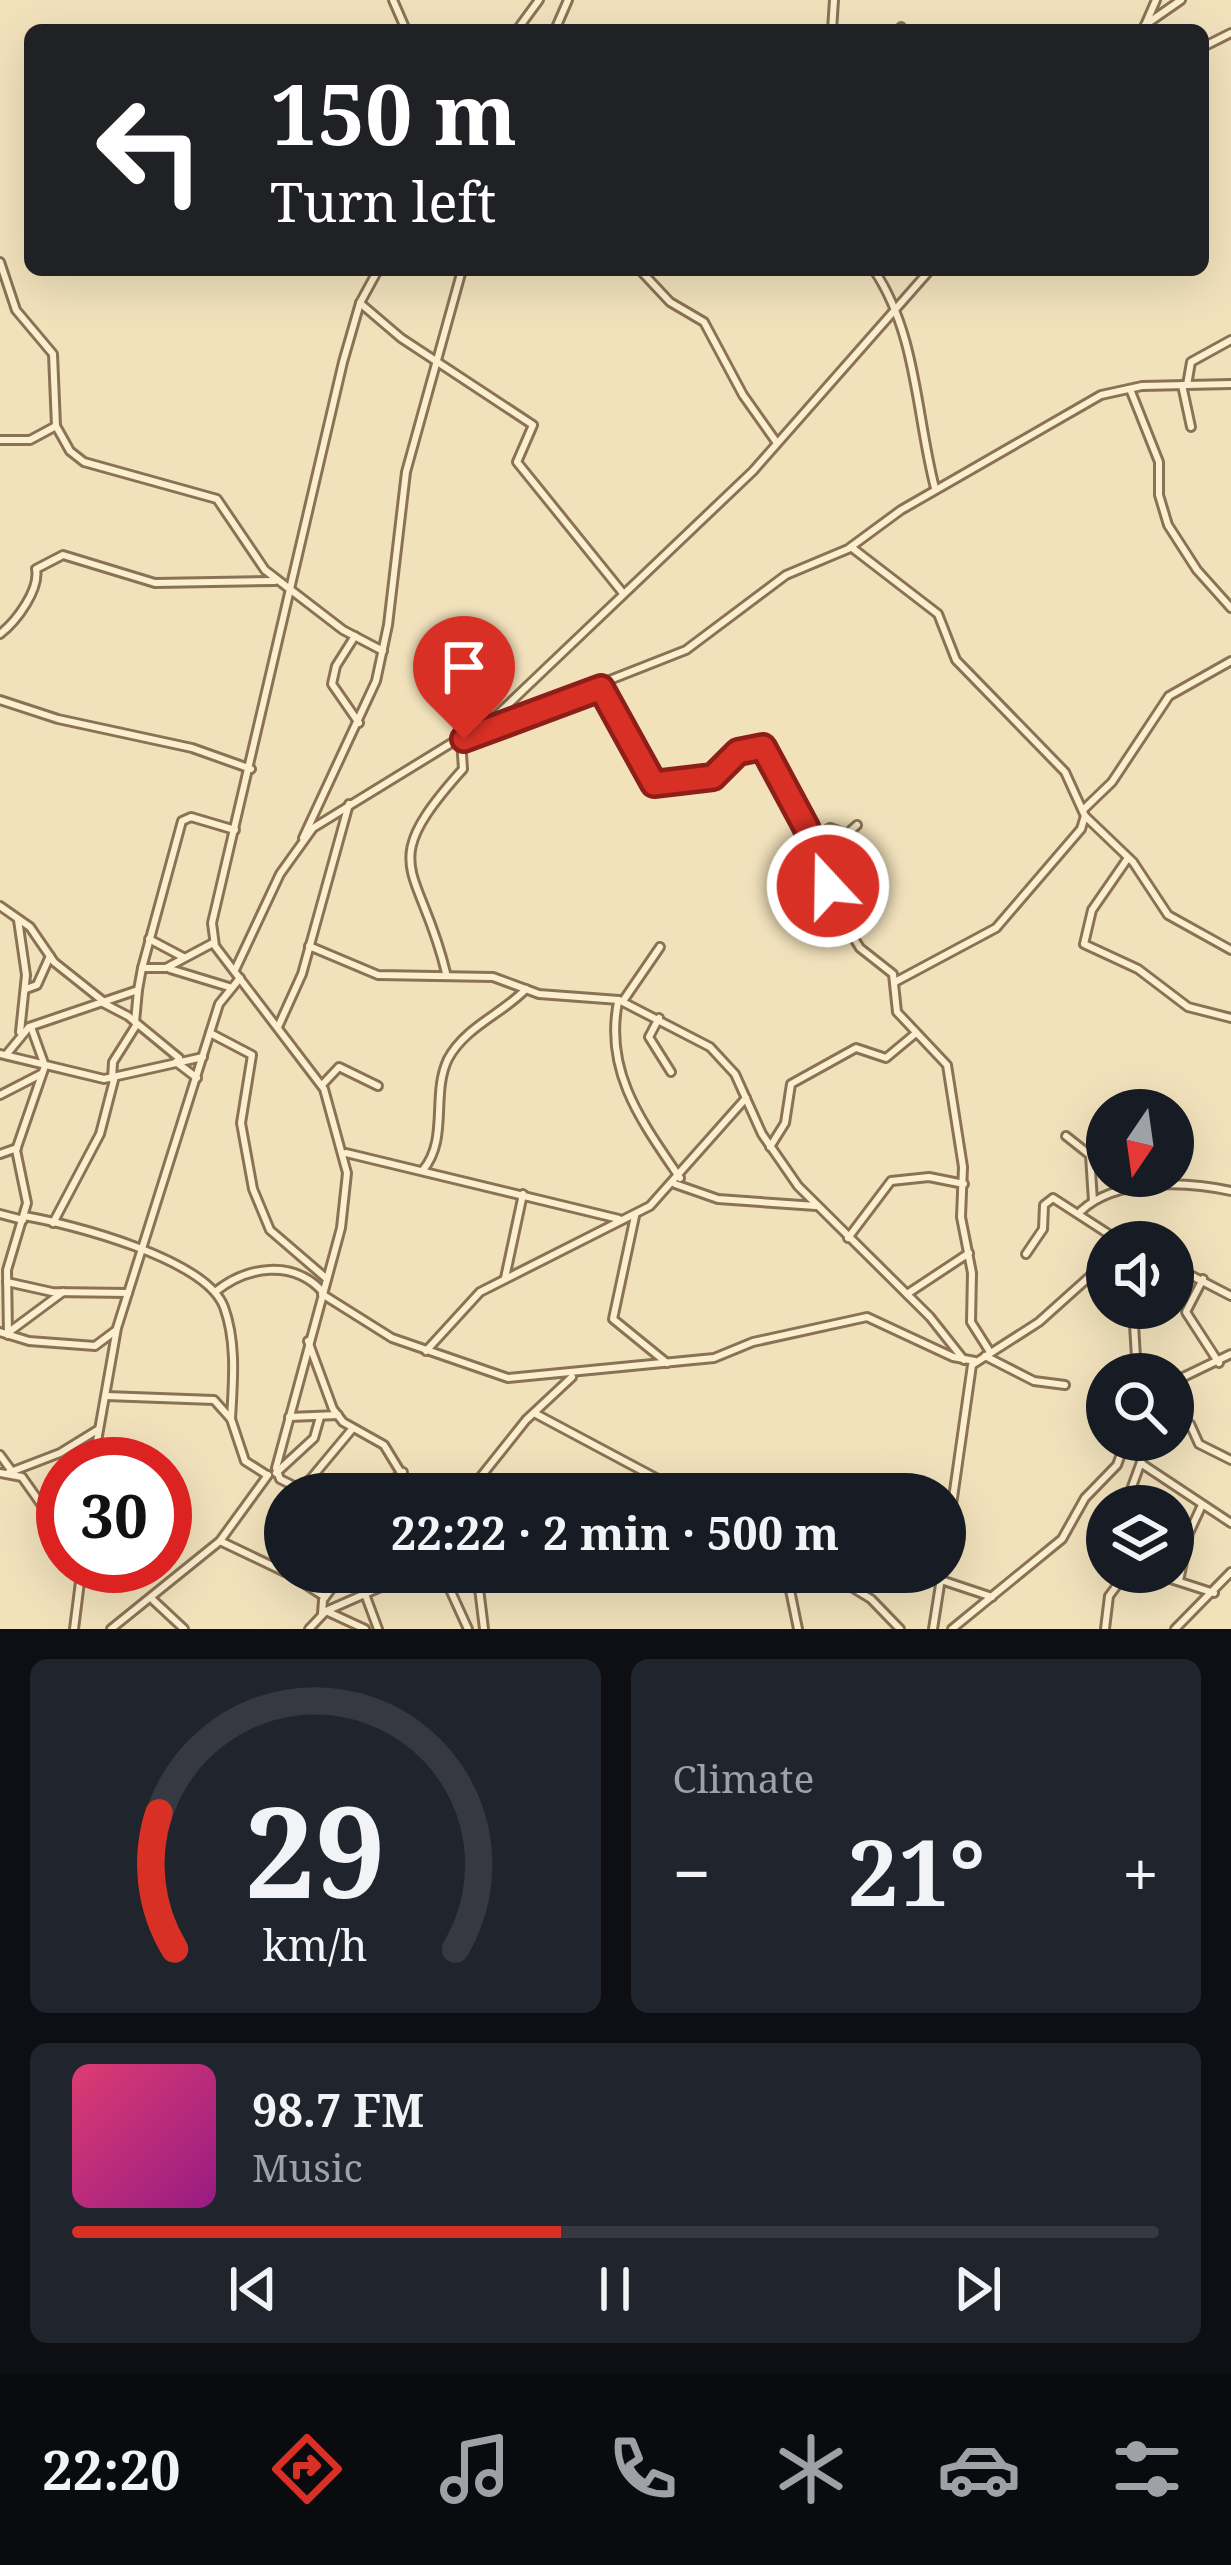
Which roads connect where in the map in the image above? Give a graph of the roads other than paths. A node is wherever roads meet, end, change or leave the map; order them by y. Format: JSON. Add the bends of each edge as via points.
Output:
{"nodes":[{"id":1,"x":1181,"y":0,"type":"edge"},
{"id":2,"x":1149,"y":24,"type":"edge"},
{"id":3,"x":0,"y":262,"type":"edge"},
{"id":4,"x":375,"y":276,"type":"edge"},
{"id":5,"x":460,"y":276,"type":"edge"},
{"id":6,"x":646,"y":276,"type":"edge"},
{"id":7,"x":878,"y":276,"type":"edge"},
{"id":8,"x":925,"y":276,"type":"edge"},
{"id":9,"x":360,"y":303,"type":"junction"},
{"id":10,"x":897,"y":307,"type":"junction"},
{"id":11,"x":1231,"y":340,"type":"edge"},
{"id":12,"x":435,"y":359,"type":"junction"},
{"id":13,"x":1231,"y":384,"type":"edge"},
{"id":14,"x":1184,"y":385,"type":"junction"},
{"id":15,"x":1129,"y":388,"type":"junction"},
{"id":16,"x":56,"y":426,"type":"junction"},
{"id":17,"x":1191,"y":427,"type":"dead end"},
{"id":18,"x":0,"y":440,"type":"edge"},
{"id":19,"x":777,"y":443,"type":"junction"},
{"id":20,"x":935,"y":490,"type":"junction"},
{"id":21,"x":851,"y":547,"type":"junction"},
{"id":22,"x":278,"y":581,"type":"junction"},
{"id":23,"x":291,"y":592,"type":"junction"},
{"id":24,"x":622,"y":593,"type":"junction"},
{"id":25,"x":1231,"y":608,"type":"edge"},
{"id":26,"x":0,"y":634,"type":"edge"},
{"id":27,"x":355,"y":636,"type":"junction"},
{"id":28,"x":383,"y":651,"type":"junction"},
{"id":29,"x":1231,"y":661,"type":"edge"},
{"id":30,"x":601,"y":688,"type":"junction"},
{"id":31,"x":0,"y":700,"type":"edge"},
{"id":32,"x":359,"y":723,"type":"junction"},
{"id":33,"x":476,"y":733,"type":"junction"},
{"id":34,"x":461,"y":740,"type":"junction"},
{"id":35,"x":251,"y":769,"type":"junction"},
{"id":36,"x":349,"y":804,"type":"junction"},
{"id":37,"x":1084,"y":813,"type":"junction"},
{"id":38,"x":857,"y":825,"type":"dead end"},
{"id":39,"x":236,"y":830,"type":"junction"},
{"id":40,"x":810,"y":838,"type":"junction"},
{"id":41,"x":302,"y":842,"type":"junction"},
{"id":42,"x":1129,"y":857,"type":"junction"},
{"id":43,"x":0,"y":906,"type":"edge"},
{"id":44,"x":17,"y":918,"type":"junction"},
{"id":45,"x":148,"y":938,"type":"junction"},
{"id":46,"x":214,"y":943,"type":"junction"},
{"id":47,"x":309,"y":946,"type":"junction"},
{"id":48,"x":660,"y":946,"type":"dead end"},
{"id":49,"x":1231,"y":950,"type":"edge"},
{"id":50,"x":50,"y":956,"type":"junction"},
{"id":51,"x":183,"y":957,"type":"junction"},
{"id":52,"x":142,"y":968,"type":"junction"},
{"id":53,"x":166,"y":968,"type":"junction"},
{"id":54,"x":446,"y":973,"type":"junction"},
{"id":55,"x":238,"y":974,"type":"junction"},
{"id":56,"x":896,"y":982,"type":"junction"},
{"id":57,"x":229,"y":987,"type":"junction"},
{"id":58,"x":139,"y":989,"type":"junction"},
{"id":59,"x":526,"y":989,"type":"junction"},
{"id":60,"x":25,"y":990,"type":"junction"},
{"id":61,"x":621,"y":1000,"type":"junction"},
{"id":62,"x":102,"y":1001,"type":"junction"},
{"id":63,"x":658,"y":1018,"type":"junction"},
{"id":64,"x":1231,"y":1018,"type":"edge"},
{"id":65,"x":136,"y":1023,"type":"junction"},
{"id":66,"x":31,"y":1027,"type":"junction"},
{"id":67,"x":278,"y":1027,"type":"junction"},
{"id":68,"x":210,"y":1033,"type":"junction"},
{"id":69,"x":916,"y":1033,"type":"junction"},
{"id":70,"x":19,"y":1035,"type":"junction"},
{"id":71,"x":3,"y":1054,"type":"edge"},
{"id":72,"x":203,"y":1057,"type":"junction"},
{"id":73,"x":178,"y":1060,"type":"junction"},
{"id":74,"x":44,"y":1069,"type":"junction"},
{"id":75,"x":671,"y":1072,"type":"dead end"},
{"id":76,"x":113,"y":1078,"type":"junction"},
{"id":77,"x":197,"y":1078,"type":"junction"},
{"id":78,"x":322,"y":1085,"type":"junction"},
{"id":79,"x":378,"y":1086,"type":"dead end"},
{"id":80,"x":0,"y":1095,"type":"edge"},
{"id":81,"x":746,"y":1097,"type":"junction"},
{"id":82,"x":1066,"y":1136,"type":"dead end"},
{"id":83,"x":770,"y":1147,"type":"junction"},
{"id":84,"x":17,"y":1148,"type":"junction"},
{"id":85,"x":344,"y":1152,"type":"junction"},
{"id":86,"x":0,"y":1154,"type":"edge"},
{"id":87,"x":423,"y":1170,"type":"junction"},
{"id":88,"x":677,"y":1181,"type":"junction"},
{"id":89,"x":964,"y":1184,"type":"junction"},
{"id":90,"x":1231,"y":1190,"type":"edge"},
{"id":91,"x":523,"y":1194,"type":"junction"},
{"id":92,"x":1093,"y":1201,"type":"junction"},
{"id":93,"x":816,"y":1206,"type":"junction"},
{"id":94,"x":1081,"y":1211,"type":"junction"},
{"id":95,"x":0,"y":1214,"type":"edge"},
{"id":96,"x":635,"y":1215,"type":"junction"},
{"id":97,"x":23,"y":1218,"type":"junction"},
{"id":98,"x":622,"y":1220,"type":"junction"},
{"id":99,"x":1094,"y":1221,"type":"edge"},
{"id":100,"x":52,"y":1222,"type":"junction"},
{"id":101,"x":848,"y":1239,"type":"junction"},
{"id":102,"x":140,"y":1251,"type":"junction"},
{"id":103,"x":969,"y":1253,"type":"junction"},
{"id":104,"x":1026,"y":1253,"type":"dead end"},
{"id":105,"x":1194,"y":1275,"type":"edge"},
{"id":106,"x":505,"y":1279,"type":"junction"},
{"id":107,"x":1203,"y":1279,"type":"junction"},
{"id":108,"x":327,"y":1280,"type":"junction"},
{"id":109,"x":1086,"y":1280,"type":"edge"},
{"id":110,"x":4,"y":1282,"type":"edge"},
{"id":111,"x":63,"y":1292,"type":"junction"},
{"id":112,"x":128,"y":1292,"type":"junction"},
{"id":113,"x":215,"y":1292,"type":"junction"},
{"id":114,"x":323,"y":1293,"type":"junction"},
{"id":115,"x":907,"y":1295,"type":"junction"},
{"id":116,"x":1231,"y":1296,"type":"edge"},
{"id":117,"x":117,"y":1328,"type":"junction"},
{"id":118,"x":5,"y":1333,"type":"edge"},
{"id":119,"x":308,"y":1341,"type":"junction"},
{"id":120,"x":426,"y":1351,"type":"junction"},
{"id":121,"x":987,"y":1354,"type":"junction"},
{"id":122,"x":1231,"y":1354,"type":"edge"},
{"id":123,"x":962,"y":1360,"type":"junction"},
{"id":124,"x":976,"y":1361,"type":"junction"},
{"id":125,"x":667,"y":1363,"type":"junction"},
{"id":126,"x":1219,"y":1363,"type":"junction"},
{"id":127,"x":1194,"y":1373,"type":"edge"},
{"id":128,"x":574,"y":1375,"type":"junction"},
{"id":129,"x":967,"y":1377,"type":"junction"},
{"id":130,"x":1065,"y":1385,"type":"dead end"},
{"id":131,"x":106,"y":1396,"type":"junction"},
{"id":132,"x":536,"y":1414,"type":"junction"},
{"id":133,"x":338,"y":1415,"type":"junction"},
{"id":134,"x":289,"y":1417,"type":"junction"},
{"id":135,"x":320,"y":1417,"type":"junction"},
{"id":136,"x":231,"y":1419,"type":"junction"},
{"id":137,"x":353,"y":1428,"type":"junction"},
{"id":138,"x":99,"y":1429,"type":"junction"},
{"id":139,"x":1194,"y":1433,"type":"edge"},
{"id":140,"x":98,"y":1437,"type":"edge"},
{"id":141,"x":0,"y":1456,"type":"edge"},
{"id":142,"x":1231,"y":1460,"type":"edge"},
{"id":143,"x":1119,"y":1461,"type":"edge"},
{"id":144,"x":1143,"y":1461,"type":"edge"},
{"id":145,"x":1142,"y":1464,"type":"junction"},
{"id":146,"x":6,"y":1472,"type":"edge"},
{"id":147,"x":403,"y":1472,"type":"edge"},
{"id":148,"x":270,"y":1473,"type":"edge"},
{"id":149,"x":275,"y":1473,"type":"edge"},
{"id":150,"x":276,"y":1473,"type":"edge"},
{"id":151,"x":315,"y":1473,"type":"edge"},
{"id":152,"x":487,"y":1473,"type":"edge"},
{"id":153,"x":647,"y":1473,"type":"edge"},
{"id":154,"x":960,"y":1473,"type":"edge"},
{"id":155,"x":1134,"y":1485,"type":"edge"},
{"id":156,"x":264,"y":1487,"type":"edge"},
{"id":157,"x":36,"y":1497,"type":"edge"},
{"id":158,"x":1203,"y":1504,"type":"junction"},
{"id":159,"x":1194,"y":1523,"type":"edge"},
{"id":160,"x":1231,"y":1523,"type":"edge"},
{"id":161,"x":220,"y":1541,"type":"junction"},
{"id":162,"x":264,"y":1562,"type":"edge"},
{"id":163,"x":1231,"y":1572,"type":"edge"},
{"id":164,"x":966,"y":1586,"type":"edge"},
{"id":165,"x":1194,"y":1586,"type":"edge"},
{"id":166,"x":79,"y":1593,"type":"edge"},
{"id":167,"x":319,"y":1593,"type":"edge"},
{"id":168,"x":329,"y":1593,"type":"edge"},
{"id":169,"x":452,"y":1593,"type":"edge"},
{"id":170,"x":480,"y":1593,"type":"edge"},
{"id":171,"x":791,"y":1593,"type":"edge"},
{"id":172,"x":861,"y":1593,"type":"edge"},
{"id":173,"x":938,"y":1593,"type":"edge"},
{"id":174,"x":1111,"y":1593,"type":"edge"},
{"id":175,"x":1214,"y":1593,"type":"junction"},
{"id":176,"x":364,"y":1594,"type":"joint"},
{"id":177,"x":325,"y":1597,"type":"junction"},
{"id":178,"x":992,"y":1597,"type":"junction"},
{"id":179,"x":153,"y":1600,"type":"junction"},
{"id":180,"x":324,"y":1612,"type":"junction"},
{"id":181,"x":1178,"y":1627,"type":"edge"},
{"id":182,"x":74,"y":1629,"type":"edge"},
{"id":183,"x":111,"y":1629,"type":"edge"},
{"id":184,"x":184,"y":1629,"type":"edge"},
{"id":185,"x":309,"y":1629,"type":"edge"},
{"id":186,"x":365,"y":1629,"type":"edge"},
{"id":187,"x":378,"y":1629,"type":"edge"},
{"id":188,"x":468,"y":1629,"type":"edge"},
{"id":189,"x":484,"y":1629,"type":"edge"},
{"id":190,"x":798,"y":1629,"type":"edge"},
{"id":191,"x":900,"y":1629,"type":"edge"},
{"id":192,"x":933,"y":1629,"type":"edge"},
{"id":193,"x":952,"y":1629,"type":"edge"},
{"id":194,"x":1105,"y":1629,"type":"edge"},
{"id":195,"x":1191,"y":1629,"type":"edge"}],
"edges":[{"from":1,"to":2,"type":"street"},
{"from":3,"to":16,"type":"street","via":[[16,310],[55,358]]},
{"from":4,"to":9,"type":"street"},
{"from":5,"to":12,"type":"street"},
{"from":6,"to":19,"type":"street","via":[[704,322]]},
{"from":7,"to":10,"type":"street"},
{"from":8,"to":10,"type":"street"},
{"from":9,"to":12,"type":"street"},
{"from":9,"to":23,"type":"street"},
{"from":10,"to":19,"type":"street"},
{"from":10,"to":20,"type":"street"},
{"from":11,"to":14,"type":"street","via":[[1191,362]]},
{"from":12,"to":24,"type":"street","via":[[533,425],[517,462]]},
{"from":12,"to":28,"type":"street","via":[[406,472]]},
{"from":13,"to":14,"type":"street"},
{"from":14,"to":15,"type":"street"},
{"from":14,"to":17,"type":"street"},
{"from":15,"to":20,"type":"street","via":[[1101,395]]},
{"from":15,"to":25,"type":"street","via":[[1159,462],[1160,502],[1173,535]]},
{"from":16,"to":18,"type":"street","via":[[30,440]]},
{"from":16,"to":22,"type":"street","via":[[84,463],[217,499]]},
{"from":19,"to":24,"type":"street"},
{"from":20,"to":21,"type":"street"},
{"from":21,"to":30,"type":"street","via":[[786,575],[686,650]]},
{"from":21,"to":37,"type":"street","via":[[938,614],[956,660],[1053,758]]},
{"from":22,"to":23,"type":"street"},
{"from":22,"to":26,"type":"street","via":[[155,583],[63,555],[37,568],[37,585]]},
{"from":23,"to":27,"type":"street"},
{"from":23,"to":35,"type":"street"},
{"from":24,"to":33,"type":"street"},
{"from":27,"to":28,"type":"street"},
{"from":27,"to":32,"type":"street","via":[[332,684]]},
{"from":28,"to":32,"type":"street"},
{"from":29,"to":37,"type":"street","via":[[1169,696]]},
{"from":30,"to":33,"type":"street"},
{"from":30,"to":40,"type":"street","via":[[654,784],[713,777],[738,752],[766,749]]},
{"from":31,"to":35,"type":"street"},
{"from":32,"to":41,"type":"street"},
{"from":33,"to":34,"type":"street"},
{"from":34,"to":36,"type":"street"},
{"from":34,"to":54,"type":"street","via":[[463,769],[422,814],[410,850],[411,877]]},
{"from":35,"to":39,"type":"street"},
{"from":36,"to":41,"type":"street"},
{"from":36,"to":47,"type":"street"},
{"from":37,"to":42,"type":"street"},
{"from":37,"to":56,"type":"street","via":[[1081,830],[996,928]]},
{"from":38,"to":40,"type":"street","via":[[847,834],[830,828]]},
{"from":39,"to":45,"type":"street","via":[[182,821]]},
{"from":39,"to":46,"type":"street"},
{"from":40,"to":56,"type":"street","via":[[819,870],[845,903],[850,932]]},
{"from":41,"to":55,"type":"street"},
{"from":42,"to":49,"type":"street","via":[[1176,924]]},
{"from":42,"to":64,"type":"street","via":[[1092,910],[1084,944],[1138,969],[1188,1007]]},
{"from":43,"to":44,"type":"street"},
{"from":44,"to":50,"type":"street"},
{"from":44,"to":60,"type":"street"},
{"from":45,"to":51,"type":"street"},
{"from":45,"to":52,"type":"street"},
{"from":46,"to":51,"type":"street"},
{"from":46,"to":55,"type":"street"},
{"from":47,"to":54,"type":"street","via":[[378,975]]},
{"from":47,"to":67,"type":"street"},
{"from":48,"to":61,"type":"street"},
{"from":50,"to":60,"type":"street","via":[[37,985]]},
{"from":50,"to":62,"type":"street"},
{"from":51,"to":53,"type":"street"},
{"from":52,"to":53,"type":"street"},
{"from":52,"to":58,"type":"street"},
{"from":53,"to":57,"type":"street"},
{"from":54,"to":59,"type":"street"},
{"from":55,"to":57,"type":"street"},
{"from":55,"to":67,"type":"street"},
{"from":56,"to":69,"type":"street","via":[[897,1012]]},
{"from":57,"to":68,"type":"street"},
{"from":58,"to":62,"type":"street"},
{"from":58,"to":65,"type":"street"},
{"from":59,"to":61,"type":"street"},
{"from":59,"to":87,"type":"street","via":[[452,1052],[438,1139]]},
{"from":60,"to":70,"type":"street"},
{"from":61,"to":63,"type":"street"},
{"from":61,"to":88,"type":"street","via":[[614,1034],[622,1082]]},
{"from":62,"to":65,"type":"street"},
{"from":62,"to":66,"type":"street"},
{"from":63,"to":75,"type":"street","via":[[649,1037]]},
{"from":63,"to":81,"type":"street","via":[[724,1060]]},
{"from":65,"to":73,"type":"street"},
{"from":65,"to":76,"type":"street","via":[[115,1057]]},
{"from":66,"to":70,"type":"street"},
{"from":66,"to":74,"type":"street"},
{"from":67,"to":78,"type":"street"},
{"from":68,"to":72,"type":"street"},
{"from":68,"to":108,"type":"street","via":[[252,1055],[241,1123],[261,1212],[281,1243]]},
{"from":69,"to":83,"type":"street","via":[[886,1058],[852,1048],[798,1077]]},
{"from":69,"to":89,"type":"street","via":[[946,1065]]},
{"from":70,"to":71,"type":"street"},
{"from":71,"to":74,"type":"street"},
{"from":72,"to":73,"type":"street"},
{"from":72,"to":77,"type":"street"},
{"from":73,"to":76,"type":"street"},
{"from":73,"to":77,"type":"street"},
{"from":74,"to":76,"type":"street"},
{"from":74,"to":80,"type":"street"},
{"from":74,"to":84,"type":"street"},
{"from":76,"to":100,"type":"street","via":[[100,1134]]},
{"from":77,"to":102,"type":"street"},
{"from":78,"to":79,"type":"street","via":[[344,1067]]},
{"from":78,"to":85,"type":"street"},
{"from":81,"to":83,"type":"street"},
{"from":81,"to":88,"type":"street"},
{"from":82,"to":92,"type":"street","via":[[1090,1155]]},
{"from":83,"to":93,"type":"street"},
{"from":84,"to":86,"type":"street"},
{"from":84,"to":97,"type":"street","via":[[27,1194]]},
{"from":85,"to":87,"type":"street"},
{"from":85,"to":108,"type":"street","via":[[345,1210]]},
{"from":87,"to":91,"type":"street"},
{"from":88,"to":93,"type":"street","via":[[718,1198]]},
{"from":88,"to":96,"type":"street"},
{"from":89,"to":101,"type":"street","via":[[891,1181]]},
{"from":89,"to":103,"type":"street"},
{"from":90,"to":92,"type":"street","via":[[1154,1186]]},
{"from":91,"to":98,"type":"street"},
{"from":91,"to":106,"type":"street"},
{"from":92,"to":94,"type":"street"},
{"from":93,"to":101,"type":"street"},
{"from":94,"to":99,"type":"street"},
{"from":94,"to":104,"type":"street","via":[[1048,1200],[1043,1229]]},
{"from":95,"to":97,"type":"street"},
{"from":96,"to":98,"type":"street"},
{"from":96,"to":125,"type":"street","via":[[613,1318]]},
{"from":97,"to":100,"type":"street"},
{"from":97,"to":110,"type":"street"},
{"from":98,"to":106,"type":"street"},
{"from":100,"to":102,"type":"street"},
{"from":101,"to":115,"type":"street"},
{"from":102,"to":112,"type":"street"},
{"from":102,"to":113,"type":"street"},
{"from":103,"to":115,"type":"street"},
{"from":103,"to":121,"type":"street","via":[[970,1322]]},
{"from":105,"to":107,"type":"street"},
{"from":106,"to":120,"type":"street","via":[[480,1292]]},
{"from":107,"to":116,"type":"street"},
{"from":107,"to":126,"type":"street","via":[[1186,1312]]},
{"from":108,"to":114,"type":"street"},
{"from":109,"to":121,"type":"street"},
{"from":110,"to":111,"type":"street"},
{"from":110,"to":118,"type":"street"},
{"from":111,"to":112,"type":"street"},
{"from":111,"to":118,"type":"street"},
{"from":112,"to":117,"type":"street"},
{"from":113,"to":114,"type":"street","via":[[261,1268],[305,1278]]},
{"from":113,"to":136,"type":"street","via":[[234,1360]]},
{"from":114,"to":119,"type":"street"},
{"from":114,"to":120,"type":"street","via":[[360,1322]]},
{"from":115,"to":123,"type":"street"},
{"from":117,"to":118,"type":"street","via":[[94,1346]]},
{"from":117,"to":131,"type":"street"},
{"from":119,"to":133,"type":"street"},
{"from":119,"to":134,"type":"street"},
{"from":120,"to":128,"type":"street","via":[[508,1378]]},
{"from":121,"to":124,"type":"street"},
{"from":121,"to":130,"type":"street","via":[[1034,1381]]},
{"from":122,"to":126,"type":"street"},
{"from":123,"to":124,"type":"street"},
{"from":123,"to":125,"type":"street","via":[[867,1317]]},
{"from":123,"to":129,"type":"street"},
{"from":124,"to":129,"type":"street"},
{"from":125,"to":128,"type":"street"},
{"from":126,"to":127,"type":"street"},
{"from":128,"to":132,"type":"street"},
{"from":129,"to":154,"type":"street"},
{"from":131,"to":136,"type":"street","via":[[210,1398]]},
{"from":131,"to":138,"type":"street"},
{"from":132,"to":152,"type":"street"},
{"from":132,"to":153,"type":"street"},
{"from":133,"to":135,"type":"street"},
{"from":133,"to":137,"type":"street"},
{"from":134,"to":135,"type":"street"},
{"from":134,"to":149,"type":"street"},
{"from":135,"to":150,"type":"street","via":[[314,1438]]},
{"from":136,"to":148,"type":"street","via":[[245,1461]]},
{"from":137,"to":147,"type":"street","via":[[385,1444]]},
{"from":137,"to":151,"type":"street"},
{"from":138,"to":140,"type":"street"},
{"from":138,"to":146,"type":"street"},
{"from":139,"to":142,"type":"street","via":[[1199,1444]]},
{"from":141,"to":146,"type":"street"},
{"from":143,"to":178,"type":"street","via":[[1084,1498],[1063,1539]]},
{"from":144,"to":145,"type":"street"},
{"from":145,"to":155,"type":"street"},
{"from":145,"to":158,"type":"street"},
{"from":146,"to":157,"type":"street","via":[[22,1477]]},
{"from":156,"to":161,"type":"street"},
{"from":158,"to":159,"type":"street"},
{"from":158,"to":160,"type":"street"},
{"from":161,"to":162,"type":"street"},
{"from":161,"to":179,"type":"street"},
{"from":163,"to":175,"type":"street"},
{"from":164,"to":178,"type":"street"},
{"from":165,"to":175,"type":"street"},
{"from":166,"to":182,"type":"street"},
{"from":167,"to":177,"type":"street"},
{"from":168,"to":177,"type":"street"},
{"from":169,"to":188,"type":"street"},
{"from":170,"to":189,"type":"street"},
{"from":171,"to":190,"type":"street"},
{"from":172,"to":191,"type":"street"},
{"from":173,"to":192,"type":"street"},
{"from":174,"to":194,"type":"street"},
{"from":175,"to":181,"type":"street"},
{"from":176,"to":180,"type":"street"},
{"from":176,"to":187,"type":"street"},
{"from":177,"to":180,"type":"street"},
{"from":178,"to":193,"type":"street"},
{"from":179,"to":183,"type":"street"},
{"from":179,"to":184,"type":"street"},
{"from":180,"to":185,"type":"street"},
{"from":180,"to":186,"type":"street"},
{"from":181,"to":195,"type":"street"}]}
